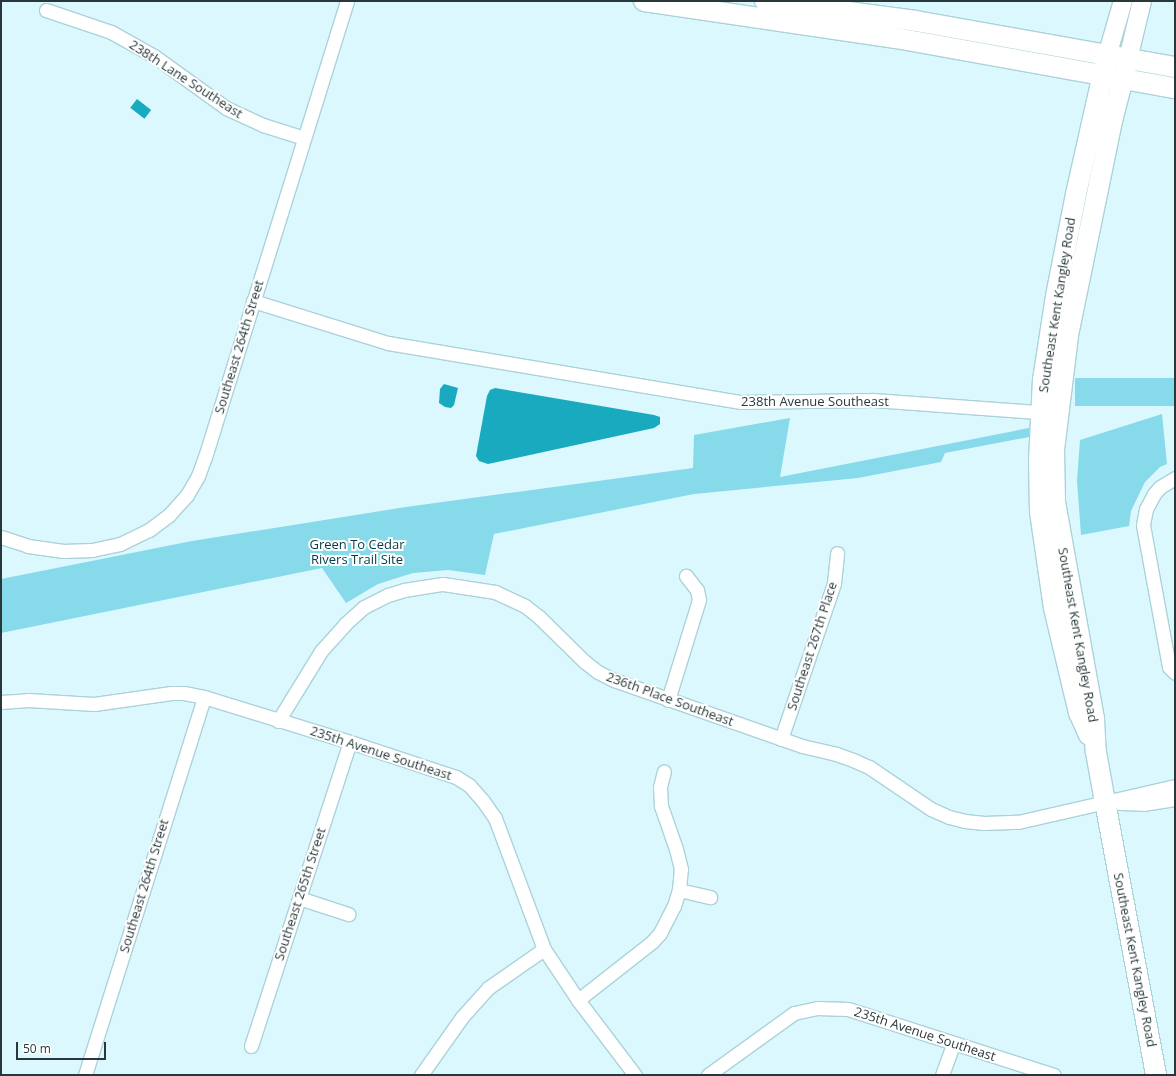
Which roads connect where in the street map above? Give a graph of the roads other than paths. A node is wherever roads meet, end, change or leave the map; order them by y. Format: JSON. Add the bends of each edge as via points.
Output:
{"nodes":[{"id":1,"x":346,"y":1,"type":"edge"},
{"id":2,"x":644,"y":1,"type":"edge"},
{"id":3,"x":708,"y":1,"type":"edge"},
{"id":4,"x":713,"y":1,"type":"edge"},
{"id":5,"x":764,"y":1,"type":"edge"},
{"id":6,"x":1123,"y":1,"type":"edge"},
{"id":7,"x":1142,"y":1,"type":"edge"},
{"id":8,"x":46,"y":10,"type":"dead end"},
{"id":9,"x":1107,"y":56,"type":"junction"},
{"id":10,"x":1128,"y":59,"type":"junction"},
{"id":11,"x":1175,"y":67,"type":"edge"},
{"id":12,"x":1102,"y":76,"type":"junction"},
{"id":13,"x":1123,"y":80,"type":"junction"},
{"id":14,"x":1175,"y":88,"type":"edge"},
{"id":15,"x":304,"y":138,"type":"junction"},
{"id":16,"x":253,"y":300,"type":"junction"},
{"id":17,"x":1049,"y":413,"type":"junction"},
{"id":18,"x":1175,"y":478,"type":"edge"},
{"id":19,"x":1,"y":537,"type":"edge"},
{"id":20,"x":837,"y":553,"type":"dead end"},
{"id":21,"x":686,"y":576,"type":"dead end"},
{"id":22,"x":1175,"y":673,"type":"edge"},
{"id":23,"x":204,"y":697,"type":"junction"},
{"id":24,"x":668,"y":700,"type":"junction"},
{"id":25,"x":1,"y":702,"type":"edge"},
{"id":26,"x":278,"y":721,"type":"junction"},
{"id":27,"x":781,"y":739,"type":"junction"},
{"id":28,"x":350,"y":742,"type":"junction"},
{"id":29,"x":664,"y":771,"type":"dead end"},
{"id":30,"x":1175,"y":786,"type":"edge"},
{"id":31,"x":1175,"y":799,"type":"edge"},
{"id":32,"x":1105,"y":802,"type":"junction"},
{"id":33,"x":679,"y":890,"type":"junction"},
{"id":34,"x":710,"y":897,"type":"dead end"},
{"id":35,"x":299,"y":898,"type":"junction"},
{"id":36,"x":348,"y":914,"type":"dead end"},
{"id":37,"x":544,"y":949,"type":"junction"},
{"id":38,"x":578,"y":1000,"type":"junction"},
{"id":39,"x":953,"y":1044,"type":"junction"},
{"id":40,"x":251,"y":1046,"type":"dead end"},
{"id":41,"x":85,"y":1075,"type":"edge"},
{"id":42,"x":421,"y":1075,"type":"edge"},
{"id":43,"x":634,"y":1075,"type":"edge"},
{"id":44,"x":708,"y":1075,"type":"edge"},
{"id":45,"x":942,"y":1075,"type":"edge"},
{"id":46,"x":1054,"y":1075,"type":"edge"},
{"id":47,"x":1156,"y":1075,"type":"edge"}],
"edges":[{"from":1,"to":15,"type":"street","name":"Southeast 264th Street"},
{"from":2,"to":12,"type":"main road","via":[[896,38]]},
{"from":3,"to":4,"type":"main road"},
{"from":5,"to":9,"type":"main road","via":[[916,21]]},
{"from":6,"to":9,"type":"main road","name":"Southeast Kent Kangley Road"},
{"from":7,"to":10,"type":"main road","name":"Southeast Kent Kangley Road"},
{"from":8,"to":15,"type":"street","name":"238th Lane Southeast","via":[[111,32],[154,56],[226,108],[263,125]]},
{"from":9,"to":10,"type":"main road"},
{"from":9,"to":12,"type":"main road","name":"Southeast Kent Kangley Road"},
{"from":10,"to":11,"type":"main road"},
{"from":10,"to":13,"type":"main road","name":"Southeast Kent Kangley Road"},
{"from":12,"to":13,"type":"main road"},
{"from":12,"to":17,"type":"main road","name":"Southeast Kent Kangley Road","via":[[1056,296],[1043,380]]},
{"from":13,"to":14,"type":"main road"},
{"from":13,"to":17,"type":"main road","name":"Southeast Kent Kangley Road"},
{"from":15,"to":16,"type":"street","name":"Southeast 264th Street"},
{"from":16,"to":17,"type":"street","name":"238th Avenue Southeast","via":[[388,343],[741,402],[873,400]]},
{"from":16,"to":19,"type":"street","name":"Southeast 264th Street","via":[[198,476],[188,495],[169,515],[150,530],[126,541],[92,550],[62,551],[28,546]]},
{"from":17,"to":32,"type":"main road","name":"Southeast Kent Kangley Road","via":[[1040,512],[1054,608],[1079,713],[1096,752]]},
{"from":18,"to":22,"type":"street","via":[[1160,487],[1150,500],[1143,525],[1170,667]]},
{"from":20,"to":27,"type":"street","name":"Southeast 267th Place","via":[[834,583]]},
{"from":21,"to":24,"type":"street","via":[[698,590],[700,600]]},
{"from":23,"to":25,"type":"street","name":"235th Avenue Southeast","via":[[171,692],[111,703],[28,700]]},
{"from":23,"to":26,"type":"street","name":"235th Avenue Southeast"},
{"from":23,"to":41,"type":"street","name":"Southeast 264th Street"},
{"from":24,"to":26,"type":"street","name":"236th Place Southeast","via":[[598,672],[539,617],[513,600],[485,590],[443,584],[404,590],[364,607],[321,651]]},
{"from":24,"to":27,"type":"street","name":"236th Place Southeast"},
{"from":26,"to":28,"type":"street","name":"235th Avenue Southeast"},
{"from":27,"to":32,"type":"street","name":"236th Place Southeast","via":[[853,760],[868,767],[931,809],[965,822],[1018,822]]},
{"from":28,"to":35,"type":"street","name":"Southeast 265th Street"},
{"from":28,"to":37,"type":"street","name":"235th Avenue Southeast","via":[[456,777],[469,785],[495,818]]},
{"from":29,"to":33,"type":"street","via":[[660,787],[661,806],[681,869]]},
{"from":30,"to":32,"type":"street","name":"236th Place Southeast"},
{"from":31,"to":32,"type":"street","via":[[1143,804]]},
{"from":32,"to":47,"type":"main road","name":"Southeast Kent Kangley Road"},
{"from":33,"to":34,"type":"street"},
{"from":33,"to":38,"type":"street","via":[[666,922],[652,942]]},
{"from":35,"to":36,"type":"street"},
{"from":35,"to":40,"type":"street","name":"Southeast 265th Street"},
{"from":37,"to":38,"type":"street","name":"235th Avenue Southeast"},
{"from":37,"to":42,"type":"street","via":[[488,988],[462,1017]]},
{"from":38,"to":43,"type":"street","name":"235th Avenue Southeast"},
{"from":39,"to":44,"type":"street","name":"235th Avenue Southeast","via":[[848,1009],[817,1008],[794,1013]]},
{"from":39,"to":45,"type":"street"},
{"from":39,"to":46,"type":"street","name":"235th Avenue Southeast"}]}
